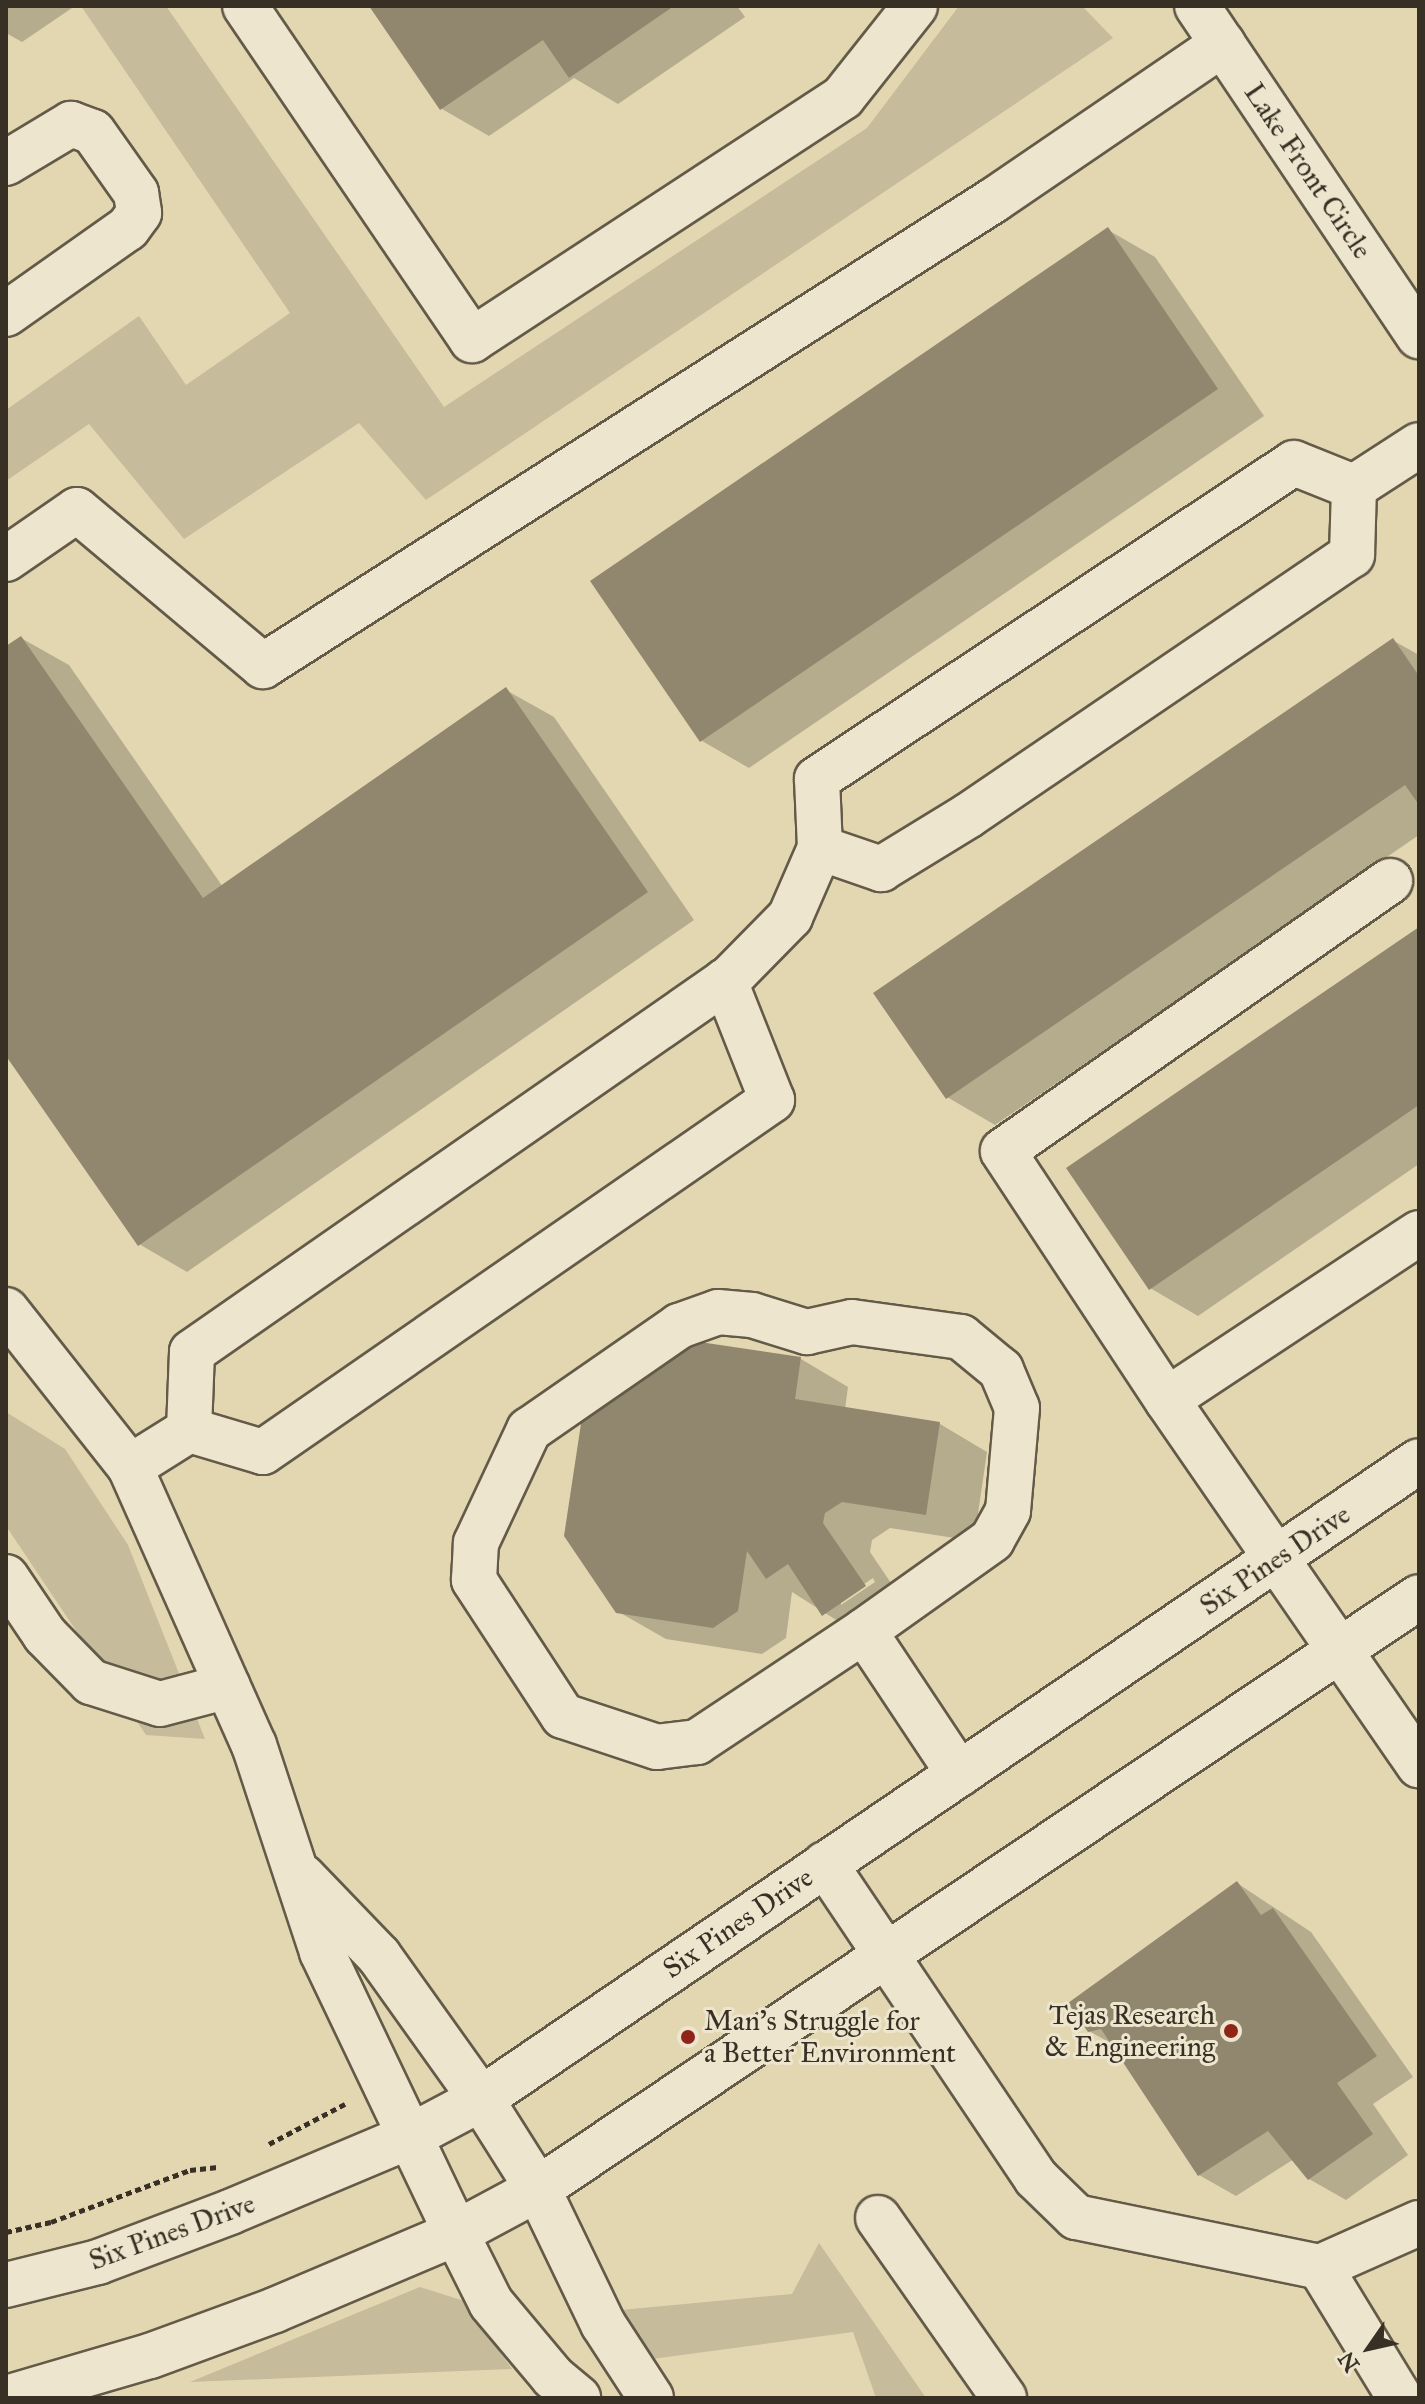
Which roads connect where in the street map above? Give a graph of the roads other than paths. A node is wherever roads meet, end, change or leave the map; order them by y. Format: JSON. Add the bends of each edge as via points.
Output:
{"nodes":[{"id":1,"x":245,"y":6,"type":"edge"},
{"id":2,"x":915,"y":6,"type":"edge"},
{"id":3,"x":1197,"y":6,"type":"edge"},
{"id":4,"x":1223,"y":44,"type":"junction"},
{"id":5,"x":6,"y":163,"type":"edge"},
{"id":6,"x":6,"y":314,"type":"edge"},
{"id":7,"x":1419,"y":336,"type":"edge"},
{"id":8,"x":1419,"y":445,"type":"edge"},
{"id":9,"x":1354,"y":487,"type":"junction"},
{"id":10,"x":6,"y":559,"type":"edge"},
{"id":11,"x":820,"y":848,"type":"junction"},
{"id":12,"x":1390,"y":881,"type":"dead end"},
{"id":13,"x":725,"y":981,"type":"junction"},
{"id":14,"x":1419,"y":1233,"type":"edge"},
{"id":15,"x":6,"y":1310,"type":"edge"},
{"id":16,"x":1167,"y":1400,"type":"junction"},
{"id":17,"x":189,"y":1430,"type":"junction"},
{"id":18,"x":1419,"y":1461,"type":"edge"},
{"id":19,"x":130,"y":1467,"type":"junction"},
{"id":20,"x":1277,"y":1559,"type":"junction"},
{"id":21,"x":6,"y":1577,"type":"edge"},
{"id":22,"x":1419,"y":1597,"type":"edge"},
{"id":23,"x":864,"y":1631,"type":"junction"},
{"id":24,"x":1341,"y":1651,"type":"junction"},
{"id":25,"x":228,"y":1686,"type":"junction"},
{"id":26,"x":1419,"y":1765,"type":"edge"},
{"id":27,"x":959,"y":1774,"type":"junction"},
{"id":28,"x":825,"y":1864,"type":"junction"},
{"id":29,"x":295,"y":1869,"type":"junction"},
{"id":30,"x":886,"y":1957,"type":"junction"},
{"id":31,"x":481,"y":2099,"type":"junction"},
{"id":32,"x":402,"y":2118,"type":"junction"},
{"id":33,"x":538,"y":2189,"type":"junction"},
{"id":34,"x":878,"y":2218,"type":"dead end"},
{"id":35,"x":1419,"y":2223,"type":"edge"},
{"id":36,"x":456,"y":2233,"type":"junction"},
{"id":37,"x":1320,"y":2267,"type":"junction"},
{"id":38,"x":6,"y":2285,"type":"edge"},
{"id":39,"x":6,"y":2398,"type":"edge"},
{"id":40,"x":578,"y":2398,"type":"edge"},
{"id":41,"x":651,"y":2398,"type":"edge"},
{"id":42,"x":1004,"y":2398,"type":"edge"},
{"id":43,"x":1400,"y":2398,"type":"edge"}],
"edges":[{"from":1,"to":2,"type":"street","via":[[472,340],[843,97]]},
{"from":3,"to":4,"type":"street","name":"Lake Front Circle"},
{"from":4,"to":7,"type":"street","name":"Lake Front Circle"},
{"from":4,"to":10,"type":"street","via":[[994,200],[263,666],[77,510]]},
{"from":5,"to":6,"type":"street","via":[[62,127],[71,124],[93,132],[136,193],[139,213],[128,228]]},
{"from":8,"to":9,"type":"street"},
{"from":9,"to":11,"type":"street","via":[[1352,555],[969,815],[881,869]]},
{"from":9,"to":11,"type":"street","via":[[1294,463],[817,779]]},
{"from":11,"to":13,"type":"street","via":[[790,917]]},
{"from":12,"to":16,"type":"street","via":[[1003,1151]]},
{"from":13,"to":17,"type":"street","via":[[192,1352]]},
{"from":13,"to":17,"type":"street","via":[[772,1100],[263,1452]]},
{"from":14,"to":16,"type":"street"},
{"from":15,"to":19,"type":"street"},
{"from":16,"to":20,"type":"street"},
{"from":17,"to":19,"type":"street"},
{"from":18,"to":20,"type":"street","name":"Six Pines Drive"},
{"from":19,"to":25,"type":"street"},
{"from":20,"to":24,"type":"street"},
{"from":20,"to":27,"type":"street","name":"Six Pines Drive"},
{"from":21,"to":25,"type":"street","via":[[45,1635],[91,1682],[160,1704]]},
{"from":22,"to":24,"type":"street"},
{"from":23,"to":23,"type":"street","via":[[992,1540],[1008,1511],[1017,1408],[1001,1370],[961,1337],[852,1322],[807,1332],[752,1315],[718,1312],[679,1326],[529,1430],[476,1543],[474,1580],[563,1716],[657,1747],[697,1742]]},
{"from":23,"to":27,"type":"street"},
{"from":24,"to":26,"type":"street"},
{"from":24,"to":30,"type":"street"},
{"from":25,"to":29,"type":"street","via":[[254,1745]]},
{"from":27,"to":28,"type":"street","name":"Six Pines Drive"},
{"from":28,"to":30,"type":"street"},
{"from":28,"to":31,"type":"street","name":"Six Pines Drive"},
{"from":29,"to":31,"type":"street","via":[[379,1956]]},
{"from":29,"to":32,"type":"street","via":[[322,1952]]},
{"from":30,"to":33,"type":"street"},
{"from":30,"to":37,"type":"street","via":[[1036,2178],[1076,2217]]},
{"from":31,"to":32,"type":"street","name":"Six Pines Drive"},
{"from":31,"to":33,"type":"street"},
{"from":32,"to":36,"type":"street"},
{"from":32,"to":38,"type":"street","name":"Six Pines Drive","via":[[98,2262]]},
{"from":33,"to":36,"type":"street"},
{"from":33,"to":41,"type":"street","via":[[603,2324]]},
{"from":34,"to":42,"type":"street"},
{"from":35,"to":37,"type":"street"},
{"from":36,"to":39,"type":"street","via":[[247,2321]]},
{"from":36,"to":40,"type":"street","via":[[491,2303],[553,2377]]},
{"from":37,"to":43,"type":"street"}]}
